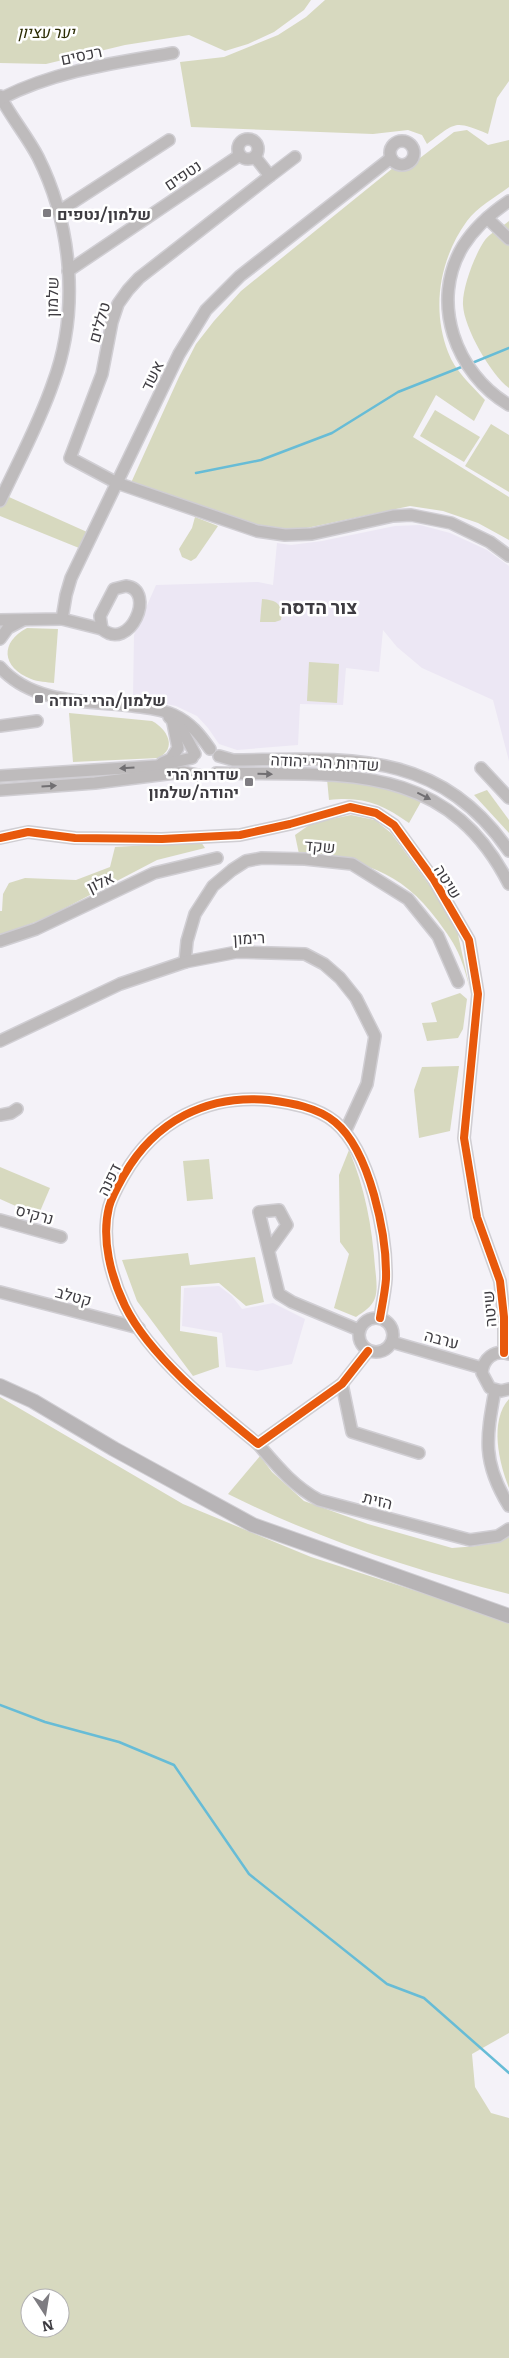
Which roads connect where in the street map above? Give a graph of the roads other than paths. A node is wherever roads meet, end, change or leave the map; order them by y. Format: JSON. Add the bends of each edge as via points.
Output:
{"nodes":[{"id":1,"x":173,"y":53,"type":"dead end"},
{"id":2,"x":0,"y":97,"type":"edge"},
{"id":3,"x":170,"y":140,"type":"dead end"},
{"id":4,"x":240,"y":155,"type":"junction"},
{"id":5,"x":255,"y":156,"type":"junction"},
{"id":6,"x":296,"y":157,"type":"dead end"},
{"id":7,"x":391,"y":158,"type":"dead end"},
{"id":8,"x":270,"y":176,"type":"junction"},
{"id":9,"x":509,"y":201,"type":"edge"},
{"id":10,"x":58,"y":212,"type":"junction"},
{"id":11,"x":487,"y":218,"type":"junction"},
{"id":12,"x":509,"y":239,"type":"edge"},
{"id":13,"x":68,"y":271,"type":"junction"},
{"id":14,"x":509,"y":405,"type":"edge"},
{"id":15,"x":117,"y":483,"type":"junction"},
{"id":16,"x":0,"y":501,"type":"edge"},
{"id":17,"x":509,"y":556,"type":"edge"},
{"id":18,"x":100,"y":616,"type":"junction"},
{"id":19,"x":26,"y":619,"type":"junction"},
{"id":20,"x":62,"y":619,"type":"junction"},
{"id":21,"x":0,"y":620,"type":"edge"},
{"id":22,"x":84,"y":624,"type":"junction"},
{"id":23,"x":102,"y":629,"type":"junction"},
{"id":24,"x":0,"y":639,"type":"edge"},
{"id":25,"x":0,"y":667,"type":"edge"},
{"id":26,"x":149,"y":708,"type":"junction"},
{"id":27,"x":172,"y":719,"type":"junction"},
{"id":28,"x":37,"y":721,"type":"dead end"},
{"id":29,"x":0,"y":726,"type":"edge"},
{"id":30,"x":215,"y":753,"type":"junction"},
{"id":31,"x":193,"y":756,"type":"junction"},
{"id":32,"x":157,"y":766,"type":"junction"},
{"id":33,"x":481,"y":768,"type":"dead end"},
{"id":34,"x":216,"y":773,"type":"junction"},
{"id":35,"x":198,"y":775,"type":"junction"},
{"id":36,"x":0,"y":776,"type":"edge"},
{"id":37,"x":0,"y":790,"type":"edge"},
{"id":38,"x":509,"y":798,"type":"edge"},
{"id":39,"x":0,"y":838,"type":"edge"},
{"id":40,"x":509,"y":851,"type":"edge"},
{"id":41,"x":217,"y":858,"type":"dead end"},
{"id":42,"x":509,"y":884,"type":"edge"},
{"id":43,"x":0,"y":941,"type":"edge"},
{"id":44,"x":185,"y":962,"type":"junction"},
{"id":45,"x":458,"y":982,"type":"dead end"},
{"id":46,"x":0,"y":1042,"type":"edge"},
{"id":47,"x":17,"y":1108,"type":"dead end"},
{"id":48,"x":0,"y":1115,"type":"edge"},
{"id":49,"x":345,"y":1132,"type":"junction"},
{"id":50,"x":0,"y":1220,"type":"edge"},
{"id":51,"x":61,"y":1237,"type":"dead end"},
{"id":52,"x":269,"y":1250,"type":"dead end"},
{"id":53,"x":0,"y":1292,"type":"edge"},
{"id":54,"x":380,"y":1318,"type":"junction"},
{"id":55,"x":139,"y":1328,"type":"junction"},
{"id":56,"x":359,"y":1330,"type":"junction"},
{"id":57,"x":392,"y":1342,"type":"junction"},
{"id":58,"x":368,"y":1351,"type":"junction"},
{"id":59,"x":507,"y":1354,"type":"edge"},
{"id":60,"x":482,"y":1368,"type":"junction"},
{"id":61,"x":342,"y":1384,"type":"junction"},
{"id":62,"x":0,"y":1386,"type":"edge"},
{"id":63,"x":495,"y":1390,"type":"junction"},
{"id":64,"x":509,"y":1390,"type":"edge"},
{"id":65,"x":258,"y":1444,"type":"junction"},
{"id":66,"x":419,"y":1453,"type":"dead end"},
{"id":67,"x":509,"y":1506,"type":"edge"},
{"id":68,"x":509,"y":1530,"type":"edge"},
{"id":69,"x":509,"y":1615,"type":"edge"}],
"edges":[{"from":1,"to":2,"type":"street","name":"רכסים","via":[[41,80]]},
{"from":2,"to":10,"type":"street","name":"שלמון","via":[[38,158]]},
{"from":3,"to":10,"type":"street"},
{"from":4,"to":5,"type":"street","via":[[246,159]]},
{"from":4,"to":5,"type":"street","name":"נטפים","via":[[239,146],[249,140],[258,148]]},
{"from":4,"to":13,"type":"street","name":"נטפים"},
{"from":5,"to":8,"type":"street"},
{"from":6,"to":8,"type":"street","name":"טללים"},
{"from":7,"to":15,"type":"street","name":"אשד","via":[[240,276],[206,310],[179,354]]},
{"from":8,"to":15,"type":"street","name":"טללים","via":[[139,278],[118,304],[102,374],[70,458]]},
{"from":9,"to":11,"type":"street"},
{"from":10,"to":13,"type":"street","name":"שלמון"},
{"from":11,"to":12,"type":"street"},
{"from":11,"to":14,"type":"street","via":[[462,247],[453,270],[448,296],[449,318],[462,358],[475,378]]},
{"from":13,"to":16,"type":"street","name":"שלמון","via":[[67,326],[56,374],[38,422]]},
{"from":15,"to":17,"type":"street","via":[[247,529],[272,534],[312,534],[393,516],[432,518],[451,522]]},
{"from":15,"to":20,"type":"street","name":"אשד","via":[[71,578]]},
{"from":18,"to":22,"type":"street"},
{"from":18,"to":23,"type":"street"},
{"from":18,"to":23,"type":"street","via":[[114,589],[131,587],[139,595],[139,608],[127,631],[116,634]]},
{"from":19,"to":20,"type":"street"},
{"from":19,"to":21,"type":"street"},
{"from":19,"to":24,"type":"street","via":[[8,628]]},
{"from":20,"to":22,"type":"street"},
{"from":22,"to":23,"type":"street"},
{"from":25,"to":26,"type":"street","via":[[32,691],[66,699]]},
{"from":26,"to":27,"type":"street"},
{"from":26,"to":30,"type":"street","via":[[184,721]]},
{"from":27,"to":31,"type":"street","via":[[187,738]]},
{"from":27,"to":32,"type":"street","via":[[178,748],[171,759]]},
{"from":28,"to":29,"type":"street"},
{"from":30,"to":31,"type":"street","name":"שדרות הרי יהודה","via":[[202,749]]},
{"from":30,"to":34,"type":"street","via":[[220,765]]},
{"from":30,"to":40,"type":"street","name":"שדרות הרי יהודה","via":[[233,760],[350,760],[405,770],[433,782],[464,802]]},
{"from":31,"to":32,"type":"street","name":"שדרות הרי יהודה"},
{"from":31,"to":35,"type":"street","via":[[192,768]]},
{"from":32,"to":36,"type":"street","name":"שדרות הרי יהודה","one_way":true},
{"from":33,"to":38,"type":"street"},
{"from":34,"to":35,"type":"street","name":"שדרות הרי יהודה","via":[[208,777]]},
{"from":34,"to":42,"type":"street","name":"שדרות הרי יהודה","one_way":true,"via":[[349,776],[406,787],[464,822],[489,850]]},
{"from":37,"to":35,"type":"street","name":"שדרות הרי יהודה","one_way":true,"via":[[183,772]]},
{"from":39,"to":59,"type":"street","name":"שיטה","via":[[28,832],[75,838],[162,839],[240,835],[350,808],[376,813],[394,825],[434,880],[468,940],[478,994],[464,1138],[477,1217],[500,1282]]},
{"from":41,"to":43,"type":"street","name":"אלון","via":[[154,873],[36,929]]},
{"from":44,"to":45,"type":"street","name":"שקד","via":[[195,914],[213,886],[246,861],[305,859],[352,864],[408,899],[438,936]]},
{"from":44,"to":46,"type":"street","name":"רימון","via":[[120,984]]},
{"from":44,"to":49,"type":"street","name":"רימון","via":[[237,952],[305,954],[340,978],[356,998],[375,1036],[367,1084]]},
{"from":47,"to":48,"type":"street"},
{"from":49,"to":54,"type":"street","name":"דפנה","via":[[366,1169],[376,1203],[386,1280]]},
{"from":49,"to":55,"type":"street","name":"דפנה","via":[[334,1121],[311,1109],[289,1102],[258,1099],[229,1100],[203,1106],[174,1120],[152,1138],[132,1161],[118,1185],[109,1207],[107,1235],[108,1255],[118,1287]]},
{"from":50,"to":51,"type":"street","name":"נרקיס"},
{"from":52,"to":56,"type":"street","via":[[279,1294]]},
{"from":53,"to":55,"type":"street","name":"קטלב"},
{"from":54,"to":56,"type":"street","via":[[365,1322]]},
{"from":54,"to":57,"type":"street","via":[[391,1327]]},
{"from":55,"to":65,"type":"street","name":"דפנה","via":[[208,1403]]},
{"from":56,"to":58,"type":"street","via":[[360,1342]]},
{"from":57,"to":58,"type":"street","via":[[384,1350]]},
{"from":57,"to":60,"type":"street","name":"ערבה"},
{"from":58,"to":61,"type":"street"},
{"from":59,"to":60,"type":"street","via":[[493,1354]]},
{"from":60,"to":63,"type":"street","via":[[483,1379]]},
{"from":61,"to":65,"type":"street"},
{"from":61,"to":66,"type":"street","via":[[352,1432]]},
{"from":62,"to":69,"type":"main road","via":[[33,1401],[253,1525]]},
{"from":63,"to":64,"type":"street"},
{"from":63,"to":67,"type":"street","via":[[487,1449],[490,1466]]},
{"from":65,"to":68,"type":"street","name":"הזית","via":[[302,1491],[319,1500],[470,1540],[498,1536]]}]}
